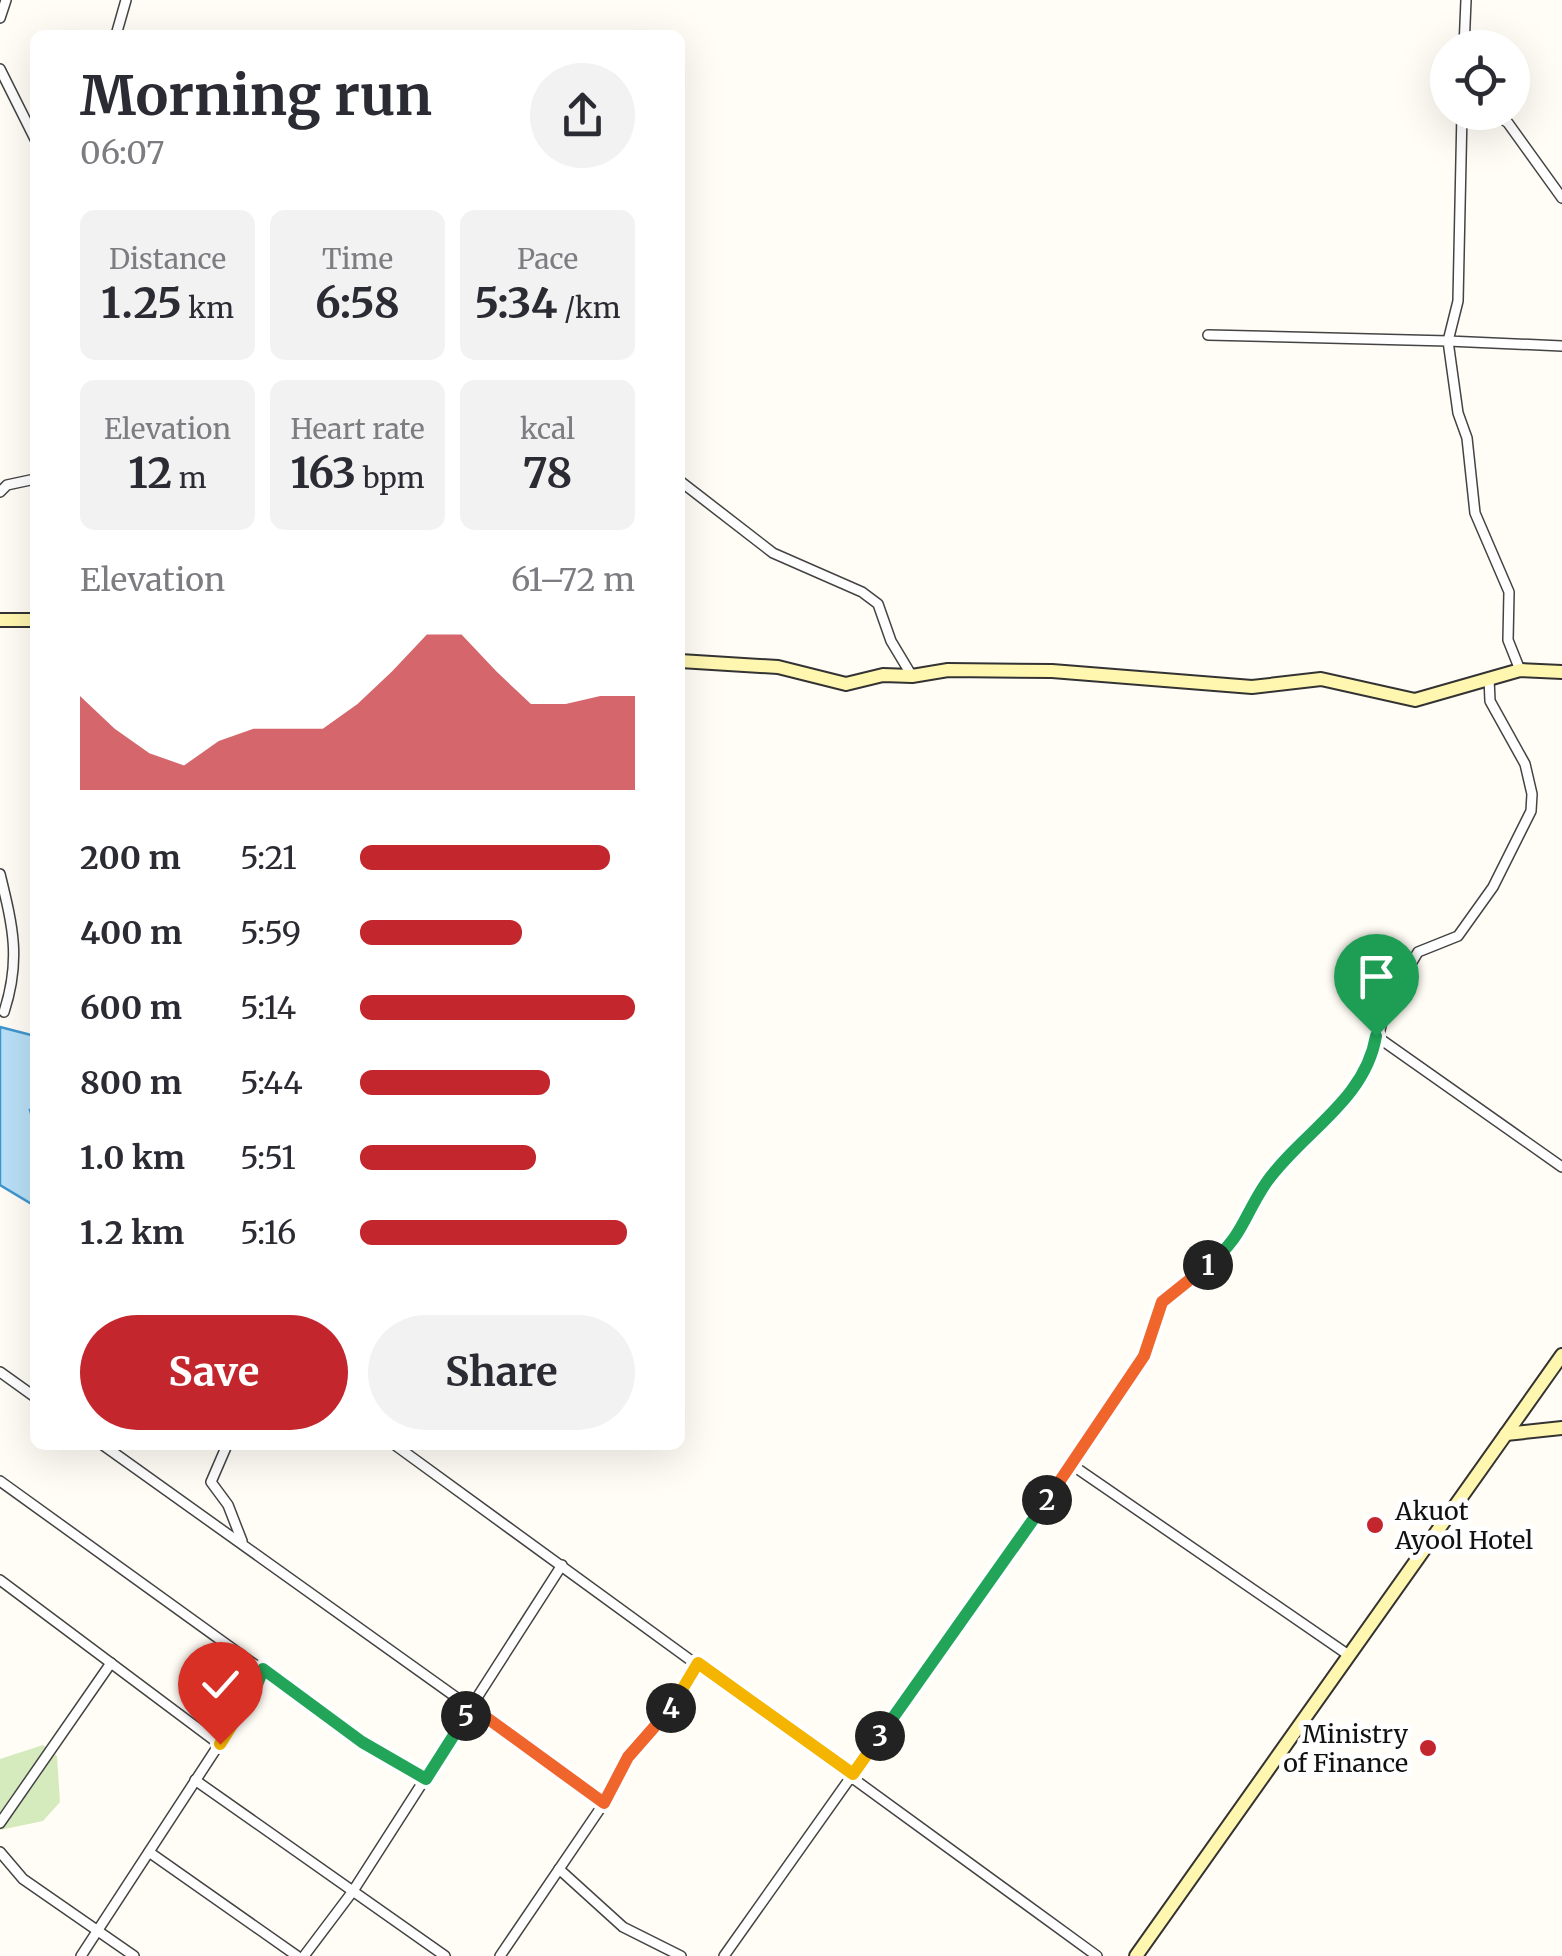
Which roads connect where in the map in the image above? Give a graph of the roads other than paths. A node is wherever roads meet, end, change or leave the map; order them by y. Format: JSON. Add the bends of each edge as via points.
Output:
{"nodes":[{"id":1,"x":6,"y":0,"type":"edge"},
{"id":2,"x":126,"y":0,"type":"edge"},
{"id":3,"x":1466,"y":0,"type":"edge"},
{"id":4,"x":0,"y":18,"type":"edge"},
{"id":5,"x":117,"y":30,"type":"edge"},
{"id":6,"x":1465,"y":30,"type":"edge"},
{"id":7,"x":0,"y":69,"type":"edge"},
{"id":8,"x":30,"y":129,"type":"edge"},
{"id":9,"x":1462,"y":130,"type":"edge"},
{"id":10,"x":1513,"y":130,"type":"edge"},
{"id":11,"x":1562,"y":198,"type":"edge"},
{"id":12,"x":1208,"y":335,"type":"dead end"},
{"id":13,"x":1448,"y":342,"type":"junction"},
{"id":14,"x":1562,"y":346,"type":"edge"},
{"id":15,"x":30,"y":480,"type":"edge"},
{"id":16,"x":685,"y":485,"type":"edge"},
{"id":17,"x":0,"y":492,"type":"edge"},
{"id":18,"x":0,"y":620,"type":"edge"},
{"id":19,"x":30,"y":620,"type":"edge"},
{"id":20,"x":685,"y":661,"type":"edge"},
{"id":21,"x":1520,"y":670,"type":"junction"},
{"id":22,"x":1562,"y":672,"type":"edge"},
{"id":23,"x":912,"y":676,"type":"junction"},
{"id":24,"x":1489,"y":678,"type":"junction"},
{"id":25,"x":0,"y":874,"type":"edge"},
{"id":26,"x":4,"y":1012,"type":"dead end"},
{"id":27,"x":1376,"y":1036,"type":"junction"},
{"id":28,"x":1562,"y":1167,"type":"edge"},
{"id":29,"x":1562,"y":1356,"type":"edge"},
{"id":30,"x":0,"y":1372,"type":"edge"},
{"id":31,"x":30,"y":1393,"type":"edge"},
{"id":32,"x":1562,"y":1428,"type":"edge"},
{"id":33,"x":1506,"y":1434,"type":"junction"},
{"id":34,"x":110,"y":1450,"type":"edge"},
{"id":35,"x":225,"y":1450,"type":"edge"},
{"id":36,"x":402,"y":1450,"type":"edge"},
{"id":37,"x":1072,"y":1465,"type":"junction"},
{"id":38,"x":0,"y":1481,"type":"edge"},
{"id":39,"x":243,"y":1544,"type":"junction"},
{"id":40,"x":562,"y":1565,"type":"junction"},
{"id":41,"x":0,"y":1580,"type":"edge"},
{"id":42,"x":1347,"y":1654,"type":"junction"},
{"id":43,"x":111,"y":1662,"type":"junction"},
{"id":44,"x":698,"y":1663,"type":"junction"},
{"id":45,"x":263,"y":1669,"type":"junction"},
{"id":46,"x":472,"y":1707,"type":"junction"},
{"id":47,"x":220,"y":1744,"type":"junction"},
{"id":48,"x":853,"y":1774,"type":"junction"},
{"id":49,"x":426,"y":1779,"type":"junction"},
{"id":50,"x":195,"y":1780,"type":"junction"},
{"id":51,"x":604,"y":1803,"type":"junction"},
{"id":52,"x":0,"y":1822,"type":"edge"},
{"id":53,"x":0,"y":1852,"type":"edge"},
{"id":54,"x":148,"y":1852,"type":"junction"},
{"id":55,"x":559,"y":1869,"type":"junction"},
{"id":56,"x":352,"y":1891,"type":"junction"},
{"id":57,"x":97,"y":1931,"type":"junction"},
{"id":58,"x":81,"y":1956,"type":"edge"},
{"id":59,"x":134,"y":1956,"type":"edge"},
{"id":60,"x":300,"y":1956,"type":"edge"},
{"id":61,"x":445,"y":1956,"type":"edge"},
{"id":62,"x":500,"y":1956,"type":"edge"},
{"id":63,"x":681,"y":1956,"type":"edge"},
{"id":64,"x":724,"y":1956,"type":"edge"},
{"id":65,"x":1097,"y":1956,"type":"edge"},
{"id":66,"x":1136,"y":1956,"type":"edge"}],
"edges":[{"from":1,"to":4,"type":"street"},
{"from":2,"to":5,"type":"street"},
{"from":3,"to":6,"type":"street"},
{"from":7,"to":8,"type":"street"},
{"from":9,"to":13,"type":"street","via":[[1458,301]]},
{"from":10,"to":11,"type":"street"},
{"from":12,"to":13,"type":"street"},
{"from":13,"to":14,"type":"street"},
{"from":13,"to":21,"type":"street","via":[[1475,513],[1509,592],[1508,640]]},
{"from":15,"to":17,"type":"street"},
{"from":16,"to":23,"type":"street","via":[[773,553],[878,604]]},
{"from":18,"to":19,"type":"street"},
{"from":20,"to":23,"type":"street","via":[[778,668],[846,684]]},
{"from":21,"to":22,"type":"street"},
{"from":21,"to":24,"type":"street"},
{"from":23,"to":24,"type":"street","via":[[1052,671],[1252,687],[1321,680],[1416,700]]},
{"from":24,"to":27,"type":"street","via":[[1490,701],[1525,764],[1531,811],[1494,887],[1458,936],[1418,952]]},
{"from":25,"to":26,"type":"street","via":[[16,974]]},
{"from":27,"to":28,"type":"street"},
{"from":27,"to":37,"type":"street","via":[[1372,1062],[1336,1112],[1267,1182],[1234,1244],[1162,1302],[1144,1356]]},
{"from":29,"to":33,"type":"street"},
{"from":30,"to":31,"type":"street"},
{"from":32,"to":33,"type":"street"},
{"from":33,"to":42,"type":"street"},
{"from":34,"to":39,"type":"street"},
{"from":35,"to":39,"type":"street","via":[[211,1482]]},
{"from":36,"to":40,"type":"street"},
{"from":37,"to":42,"type":"street"},
{"from":37,"to":48,"type":"street"},
{"from":38,"to":45,"type":"street"},
{"from":39,"to":46,"type":"street"},
{"from":40,"to":44,"type":"street"},
{"from":40,"to":46,"type":"street"},
{"from":41,"to":43,"type":"street"},
{"from":42,"to":66,"type":"street"},
{"from":43,"to":47,"type":"street"},
{"from":43,"to":52,"type":"street"},
{"from":44,"to":48,"type":"street"},
{"from":44,"to":51,"type":"street","via":[[675,1703],[628,1757]]},
{"from":45,"to":47,"type":"street"},
{"from":45,"to":49,"type":"street","via":[[362,1742]]},
{"from":46,"to":49,"type":"street"},
{"from":46,"to":51,"type":"street"},
{"from":47,"to":50,"type":"street"},
{"from":48,"to":64,"type":"street"},
{"from":48,"to":65,"type":"street"},
{"from":49,"to":56,"type":"street"},
{"from":50,"to":54,"type":"street"},
{"from":50,"to":56,"type":"street"},
{"from":51,"to":55,"type":"street"},
{"from":53,"to":57,"type":"street","via":[[23,1879]]},
{"from":54,"to":57,"type":"street"},
{"from":54,"to":60,"type":"street"},
{"from":55,"to":62,"type":"street"},
{"from":55,"to":63,"type":"street","via":[[623,1927]]},
{"from":56,"to":60,"type":"street"},
{"from":56,"to":61,"type":"street"},
{"from":57,"to":58,"type":"street"},
{"from":57,"to":59,"type":"street"}]}
